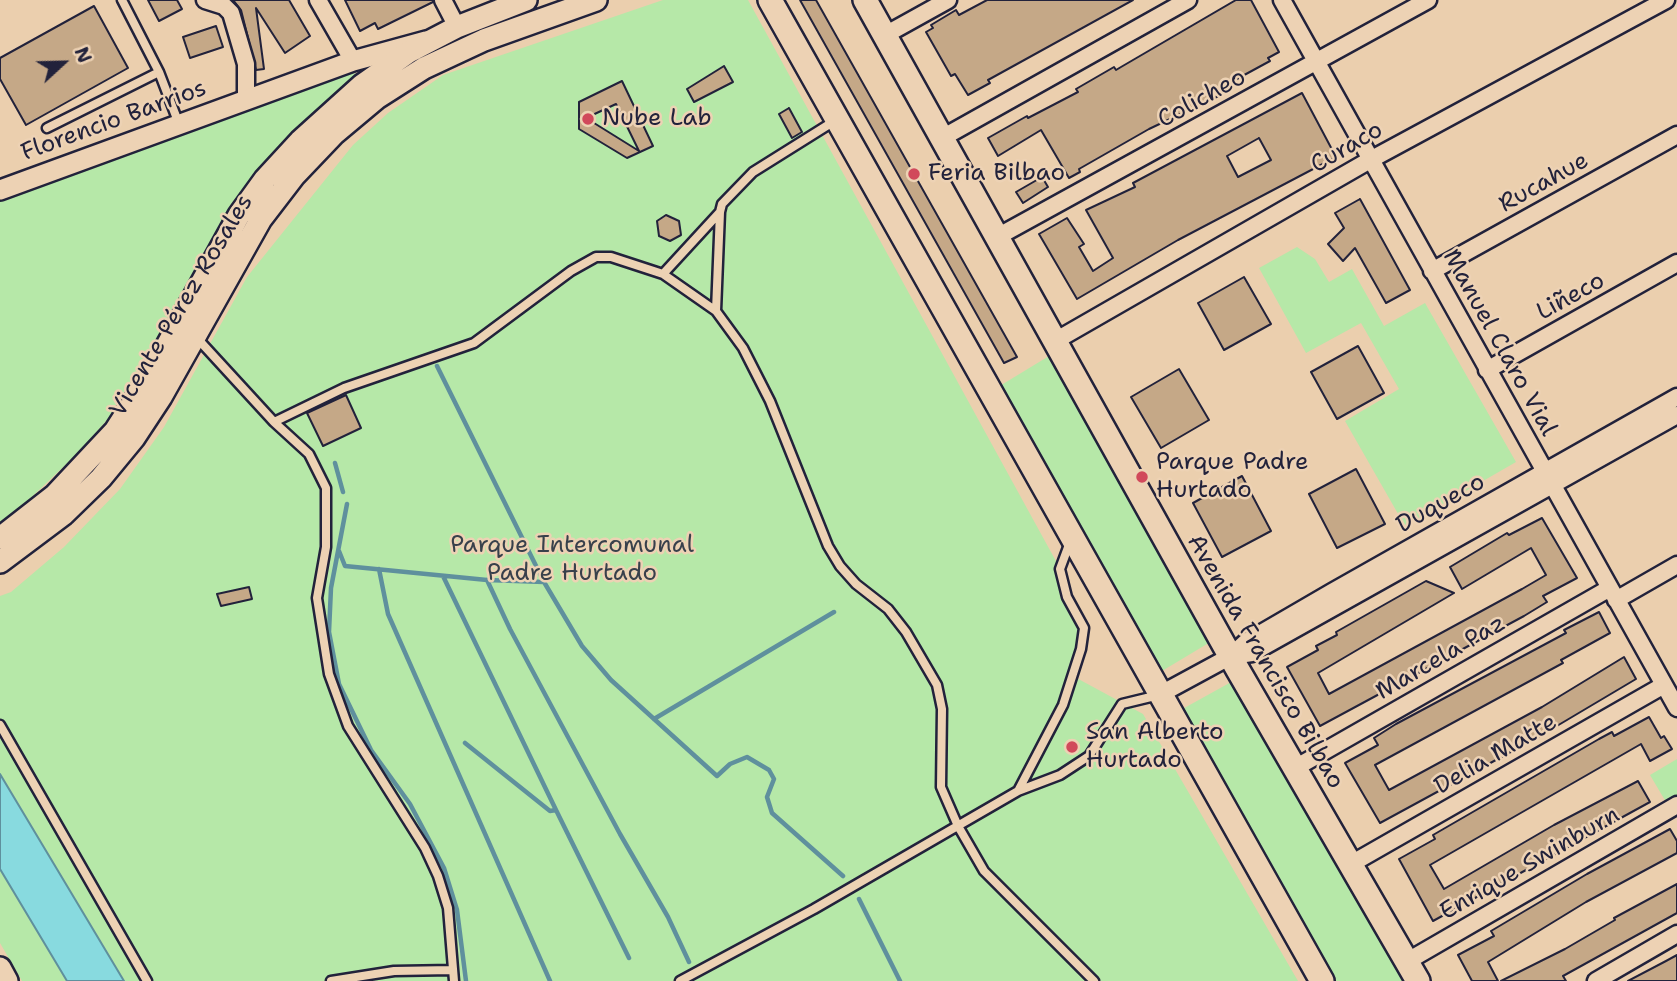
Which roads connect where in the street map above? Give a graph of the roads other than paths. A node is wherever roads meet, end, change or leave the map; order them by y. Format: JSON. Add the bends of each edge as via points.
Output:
{"nodes":[{"id":1,"x":122,"y":0,"type":"edge"},
{"id":2,"x":205,"y":0,"type":"edge"},
{"id":3,"x":318,"y":0,"type":"edge"},
{"id":4,"x":443,"y":0,"type":"edge"},
{"id":5,"x":526,"y":0,"type":"edge"},
{"id":6,"x":596,"y":0,"type":"edge"},
{"id":7,"x":770,"y":0,"type":"edge"},
{"id":8,"x":865,"y":0,"type":"edge"},
{"id":9,"x":948,"y":0,"type":"edge"},
{"id":10,"x":1188,"y":0,"type":"edge"},
{"id":11,"x":1282,"y":0,"type":"edge"},
{"id":12,"x":1428,"y":0,"type":"edge"},
{"id":13,"x":1666,"y":0,"type":"edge"},
{"id":14,"x":457,"y":27,"type":"junction"},
{"id":15,"x":885,"y":35,"type":"junction"},
{"id":16,"x":430,"y":40,"type":"junction"},
{"id":17,"x":352,"y":61,"type":"junction"},
{"id":18,"x":1316,"y":62,"type":"junction"},
{"id":19,"x":159,"y":72,"type":"junction"},
{"id":20,"x":246,"y":101,"type":"junction"},
{"id":21,"x":837,"y":119,"type":"junction"},
{"id":22,"x":180,"y":125,"type":"junction"},
{"id":23,"x":47,"y":128,"type":"dead end"},
{"id":24,"x":1677,"y":135,"type":"edge"},
{"id":25,"x":942,"y":138,"type":"junction"},
{"id":26,"x":1370,"y":160,"type":"junction"},
{"id":27,"x":0,"y":190,"type":"edge"},
{"id":28,"x":720,"y":212,"type":"junction"},
{"id":29,"x":998,"y":237,"type":"junction"},
{"id":30,"x":1677,"y":263,"type":"edge"},
{"id":31,"x":1432,"y":271,"type":"junction"},
{"id":32,"x":663,"y":274,"type":"junction"},
{"id":33,"x":716,"y":312,"type":"junction"},
{"id":34,"x":196,"y":337,"type":"junction"},
{"id":35,"x":1055,"y":341,"type":"junction"},
{"id":36,"x":1487,"y":370,"type":"junction"},
{"id":37,"x":1677,"y":397,"type":"edge"},
{"id":38,"x":1677,"y":415,"type":"edge"},
{"id":39,"x":274,"y":422,"type":"junction"},
{"id":40,"x":1548,"y":478,"type":"junction"},
{"id":41,"x":0,"y":538,"type":"edge"},
{"id":42,"x":1071,"y":539,"type":"junction"},
{"id":43,"x":0,"y":562,"type":"edge"},
{"id":44,"x":1677,"y":565,"type":"edge"},
{"id":45,"x":1613,"y":594,"type":"junction"},
{"id":46,"x":1231,"y":656,"type":"junction"},
{"id":47,"x":1664,"y":685,"type":"junction"},
{"id":48,"x":1159,"y":695,"type":"junction"},
{"id":49,"x":1677,"y":708,"type":"edge"},
{"id":50,"x":0,"y":725,"type":"edge"},
{"id":51,"x":1295,"y":768,"type":"junction"},
{"id":52,"x":1018,"y":791,"type":"junction"},
{"id":53,"x":1677,"y":806,"type":"edge"},
{"id":54,"x":958,"y":826,"type":"junction"},
{"id":55,"x":1350,"y":864,"type":"junction"},
{"id":56,"x":1677,"y":934,"type":"edge"},
{"id":57,"x":0,"y":968,"type":"edge"},
{"id":58,"x":452,"y":970,"type":"junction"},
{"id":59,"x":1412,"y":971,"type":"edge"},
{"id":60,"x":7,"y":981,"type":"edge"},
{"id":61,"x":147,"y":981,"type":"edge"},
{"id":62,"x":331,"y":981,"type":"edge"},
{"id":63,"x":454,"y":981,"type":"edge"},
{"id":64,"x":680,"y":981,"type":"edge"},
{"id":65,"x":1094,"y":981,"type":"edge"},
{"id":66,"x":1322,"y":981,"type":"edge"},
{"id":67,"x":1596,"y":981,"type":"edge"}],
"edges":[{"from":1,"to":19,"type":"lane"},
{"from":2,"to":20,"type":"street","name":"Florencio Barrios","via":[[231,13],[246,64]]},
{"from":3,"to":17,"type":"street"},
{"from":4,"to":14,"type":"street"},
{"from":5,"to":14,"type":"main road","name":"Florencio Barrios"},
{"from":6,"to":34,"type":"main road","name":"Vicente Pérez Rosales","via":[[484,40],[400,82],[355,115],[314,155],[261,219]]},
{"from":7,"to":21,"type":"main road"},
{"from":8,"to":15,"type":"main road","name":"Avenida Francisco Bilbao"},
{"from":9,"to":15,"type":"street"},
{"from":10,"to":25,"type":"street"},
{"from":11,"to":18,"type":"street","name":"Manuel Claro Vial"},
{"from":12,"to":18,"type":"street","name":"Colicheo"},
{"from":13,"to":26,"type":"street","name":"Curaco"},
{"from":14,"to":16,"type":"main road","name":"Florencio Barrios"},
{"from":15,"to":25,"type":"main road","name":"Avenida Francisco Bilbao"},
{"from":16,"to":17,"type":"street","name":"Florencio Barrios"},
{"from":16,"to":41,"type":"main road","name":"Vicente Pérez Rosales","via":[[362,85],[265,179],[234,223],[149,379],[115,431],[55,495]]},
{"from":17,"to":20,"type":"street","name":"Florencio Barrios"},
{"from":18,"to":26,"type":"street","name":"Manuel Claro Vial"},
{"from":18,"to":29,"type":"street","name":"Colicheo"},
{"from":19,"to":22,"type":"lane"},
{"from":19,"to":23,"type":"lane"},
{"from":20,"to":22,"type":"street","name":"Florencio Barrios"},
{"from":21,"to":28,"type":"lane","via":[[753,172],[722,204]]},
{"from":21,"to":42,"type":"main road"},
{"from":22,"to":27,"type":"street","name":"Florencio Barrios"},
{"from":24,"to":31,"type":"street","name":"Rucahue"},
{"from":25,"to":29,"type":"main road","name":"Avenida Francisco Bilbao"},
{"from":26,"to":31,"type":"street","name":"Manuel Claro Vial"},
{"from":26,"to":35,"type":"street","name":"Curaco"},
{"from":28,"to":32,"type":"lane"},
{"from":28,"to":33,"type":"lane"},
{"from":29,"to":35,"type":"main road","name":"Avenida Francisco Bilbao"},
{"from":30,"to":36,"type":"street","name":"Liñeco"},
{"from":31,"to":36,"type":"street","name":"Manuel Claro Vial"},
{"from":32,"to":33,"type":"lane"},
{"from":32,"to":39,"type":"lane","via":[[611,257],[596,257],[570,271],[474,343],[344,388]]},
{"from":33,"to":54,"type":"lane","via":[[743,348],[770,401],[839,566],[888,609],[937,685],[943,709],[941,787]]},
{"from":34,"to":39,"type":"lane"},
{"from":34,"to":43,"type":"main road","name":"Vicente Pérez Rosales","via":[[118,458],[64,514]]},
{"from":35,"to":46,"type":"main road","name":"Avenida Francisco Bilbao"},
{"from":36,"to":40,"type":"street","name":"Manuel Claro Vial"},
{"from":37,"to":40,"type":"street","name":"Duqueco"},
{"from":38,"to":40,"type":"street","name":"Duqueco"},
{"from":39,"to":58,"type":"lane","via":[[309,454],[326,488],[326,547],[317,598],[329,674],[348,726],[438,876],[449,908]]},
{"from":40,"to":45,"type":"street","name":"Manuel Claro Vial"},
{"from":40,"to":46,"type":"street","name":"Duqueco","via":[[1252,653]]},
{"from":42,"to":48,"type":"main road"},
{"from":42,"to":52,"type":"lane","via":[[1060,569],[1067,597],[1084,628],[1082,649],[1063,705]]},
{"from":44,"to":45,"type":"street","name":"Marcela Paz"},
{"from":45,"to":47,"type":"street","name":"Manuel Claro Vial"},
{"from":45,"to":51,"type":"street","name":"Marcela Paz"},
{"from":46,"to":48,"type":"street","name":"Duqueco"},
{"from":46,"to":51,"type":"main road","name":"Avenida Francisco Bilbao"},
{"from":47,"to":49,"type":"street","name":"Manuel Claro Vial"},
{"from":47,"to":55,"type":"street","name":"Delia Matte"},
{"from":48,"to":52,"type":"lane","via":[[1122,704],[1089,756],[1060,775]]},
{"from":48,"to":66,"type":"main road"},
{"from":50,"to":61,"type":"lane"},
{"from":51,"to":55,"type":"main road","name":"Avenida Francisco Bilbao"},
{"from":52,"to":54,"type":"lane"},
{"from":53,"to":59,"type":"street","name":"Enrique Swinburn"},
{"from":54,"to":64,"type":"lane"},
{"from":54,"to":65,"type":"lane","via":[[984,871]]},
{"from":55,"to":59,"type":"main road","name":"Avenida Francisco Bilbao"},
{"from":56,"to":67,"type":"street"},
{"from":57,"to":60,"type":"main road"},
{"from":58,"to":62,"type":"lane","via":[[394,971]]},
{"from":58,"to":63,"type":"lane"}]}
